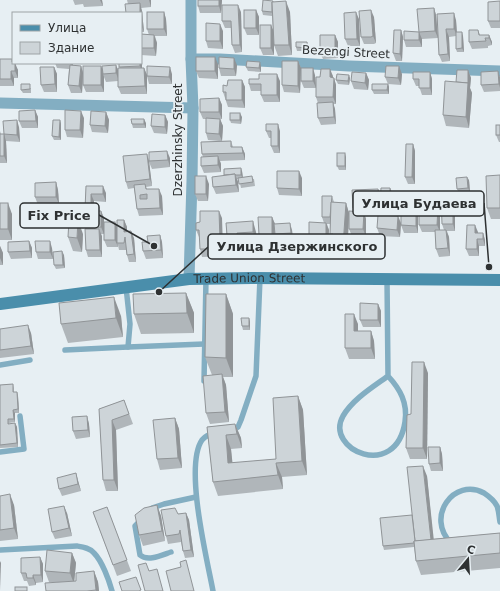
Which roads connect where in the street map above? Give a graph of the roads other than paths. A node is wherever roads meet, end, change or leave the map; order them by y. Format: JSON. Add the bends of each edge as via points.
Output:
{"nodes":[{"id":1,"x":191,"y":0,"type":"edge"},
{"id":2,"x":191,"y":59,"type":"junction"},
{"id":3,"x":500,"y":71,"type":"edge"},
{"id":4,"x":0,"y":103,"type":"edge"},
{"id":5,"x":193,"y":108,"type":"junction"},
{"id":6,"x":260,"y":278,"type":"junction"},
{"id":7,"x":206,"y":279,"type":"junction"},
{"id":8,"x":387,"y":279,"type":"junction"},
{"id":9,"x":189,"y":280,"type":"junction"},
{"id":10,"x":500,"y":280,"type":"edge"},
{"id":11,"x":126,"y":287,"type":"junction"},
{"id":12,"x":0,"y":304,"type":"edge"},
{"id":13,"x":204,"y":344,"type":"junction"},
{"id":14,"x":128,"y":347,"type":"junction"},
{"id":15,"x":66,"y":350,"type":"dead end"},
{"id":16,"x":30,"y":360,"type":"dead end"},
{"id":17,"x":0,"y":365,"type":"edge"},
{"id":18,"x":388,"y":376,"type":"junction"},
{"id":19,"x":204,"y":381,"type":"edge"},
{"id":20,"x":20,"y":416,"type":"dead end"},
{"id":21,"x":0,"y":452,"type":"edge"},
{"id":22,"x":196,"y":497,"type":"junction"},
{"id":23,"x":149,"y":512,"type":"edge"},
{"id":24,"x":144,"y":516,"type":"edge"},
{"id":25,"x":500,"y":522,"type":"edge"},
{"id":26,"x":459,"y":547,"type":"edge"},
{"id":27,"x":0,"y":550,"type":"edge"},
{"id":28,"x":171,"y":552,"type":"dead end"},
{"id":29,"x":112,"y":591,"type":"edge"},
{"id":30,"x":212,"y":591,"type":"edge"}],
"edges":[{"from":1,"to":2,"type":"street","name":"Dzerzhinsky Street"},
{"from":2,"to":3,"type":"street","name":"Bezengi Street","via":[[220,58],[349,66]]},
{"from":2,"to":5,"type":"street","name":"Dzerzhinsky Street"},
{"from":4,"to":5,"type":"street"},
{"from":5,"to":9,"type":"street","name":"Dzerzhinsky Street"},
{"from":6,"to":7,"type":"street","name":"Trade Union Street"},
{"from":6,"to":8,"type":"street","name":"Trade Union Street"},
{"from":6,"to":22,"type":"lane","via":[[256,376],[238,427],[207,435],[199,446],[195,475]]},
{"from":7,"to":9,"type":"street","name":"Trade Union Street"},
{"from":7,"to":13,"type":"lane"},
{"from":8,"to":10,"type":"street","name":"Trade Union Street"},
{"from":8,"to":18,"type":"lane"},
{"from":9,"to":11,"type":"street","name":"Trade Union Street"},
{"from":11,"to":12,"type":"street","name":"Trade Union Street"},
{"from":11,"to":14,"type":"lane","via":[[130,324]]},
{"from":13,"to":14,"type":"lane"},
{"from":13,"to":19,"type":"lane"},
{"from":14,"to":15,"type":"lane"},
{"from":16,"to":17,"type":"lane"},
{"from":18,"to":18,"type":"lane","via":[[402,396],[406,416],[404,428],[392,449],[373,456],[363,454],[344,441],[341,431],[342,417],[351,406]]},
{"from":20,"to":21,"type":"lane","via":[[24,449]]},
{"from":22,"to":23,"type":"lane","via":[[153,507]]},
{"from":22,"to":30,"type":"lane"},
{"from":24,"to":28,"type":"lane","via":[[135,526],[140,555],[148,558]]},
{"from":25,"to":26,"type":"lane","via":[[498,508],[490,497],[480,491],[459,492],[447,500],[440,514],[441,528],[446,538]]},
{"from":27,"to":29,"type":"lane","via":[[77,546],[87,548],[102,565]]}]}
